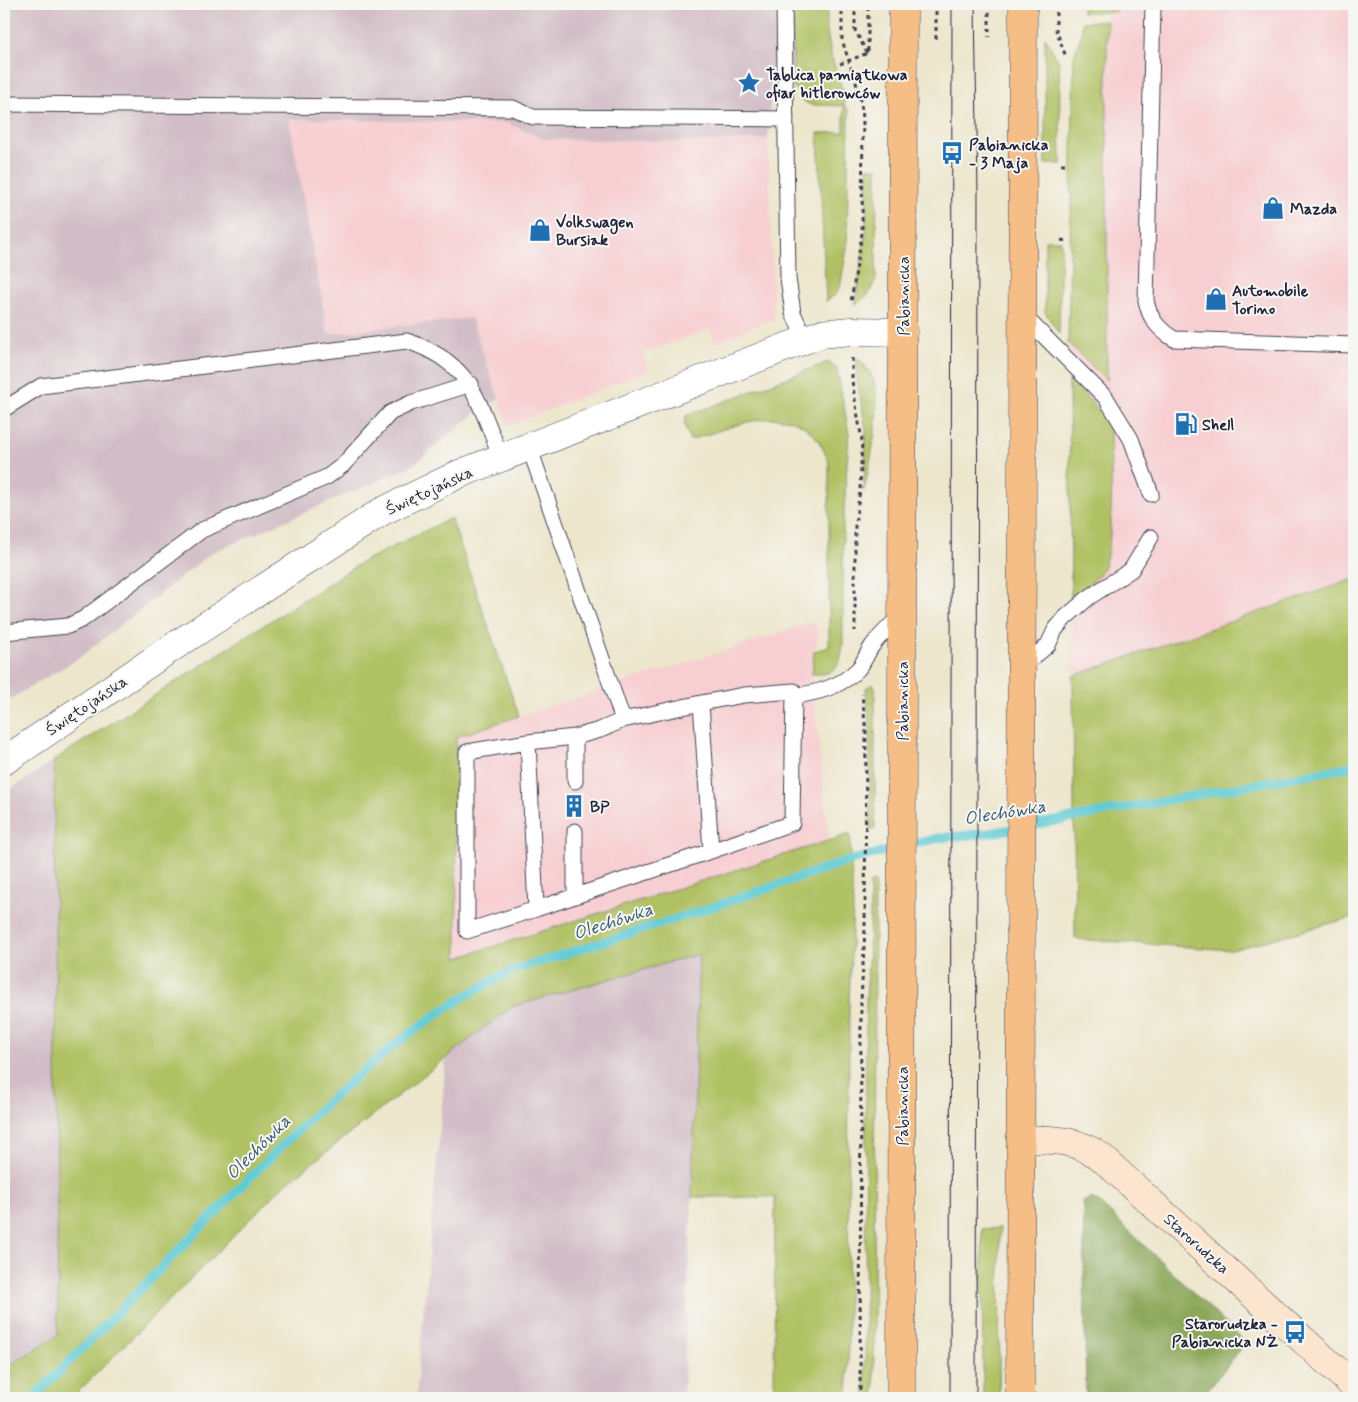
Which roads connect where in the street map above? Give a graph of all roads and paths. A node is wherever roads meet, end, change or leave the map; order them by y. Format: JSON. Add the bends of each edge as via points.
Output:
{"nodes":[{"id":1,"x":784,"y":4,"type":"edge"},
{"id":2,"x":842,"y":4,"type":"edge"},
{"id":3,"x":855,"y":4,"type":"edge"},
{"id":4,"x":868,"y":4,"type":"edge"},
{"id":5,"x":902,"y":4,"type":"edge"},
{"id":6,"x":936,"y":4,"type":"edge"},
{"id":7,"x":989,"y":4,"type":"edge"},
{"id":8,"x":1023,"y":4,"type":"edge"},
{"id":9,"x":1056,"y":4,"type":"edge"},
{"id":10,"x":1152,"y":4,"type":"edge"},
{"id":11,"x":989,"y":37,"type":"dead end"},
{"id":12,"x":936,"y":39,"type":"dead end"},
{"id":13,"x":868,"y":54,"type":"junction"},
{"id":14,"x":1066,"y":57,"type":"dead end"},
{"id":15,"x":848,"y":61,"type":"junction"},
{"id":16,"x":840,"y":64,"type":"dead end"},
{"id":17,"x":4,"y":104,"type":"edge"},
{"id":18,"x":786,"y":119,"type":"junction"},
{"id":19,"x":1061,"y":164,"type":"dead end"},
{"id":20,"x":1067,"y":164,"type":"dead end"},
{"id":21,"x":1061,"y":240,"type":"dead end"},
{"id":22,"x":1068,"y":241,"type":"dead end"},
{"id":23,"x":1022,"y":314,"type":"junction"},
{"id":24,"x":851,"y":331,"type":"junction"},
{"id":25,"x":903,"y":332,"type":"junction"},
{"id":26,"x":805,"y":339,"type":"junction"},
{"id":27,"x":1354,"y":345,"type":"edge"},
{"id":28,"x":471,"y":384,"type":"junction"},
{"id":29,"x":4,"y":409,"type":"edge"},
{"id":30,"x":529,"y":446,"type":"junction"},
{"id":31,"x":501,"y":457,"type":"junction"},
{"id":32,"x":1151,"y":494,"type":"dead end"},
{"id":33,"x":1151,"y":538,"type":"dead end"},
{"id":34,"x":903,"y":613,"type":"junction"},
{"id":35,"x":4,"y":632,"type":"edge"},
{"id":36,"x":1022,"y":667,"type":"junction"},
{"id":37,"x":859,"y":668,"type":"junction"},
{"id":38,"x":794,"y":696,"type":"junction"},
{"id":39,"x":701,"y":703,"type":"junction"},
{"id":40,"x":623,"y":720,"type":"junction"},
{"id":41,"x":575,"y":737,"type":"junction"},
{"id":42,"x":528,"y":742,"type":"junction"},
{"id":43,"x":4,"y":761,"type":"edge"},
{"id":44,"x":575,"y":781,"type":"dead end"},
{"id":45,"x":575,"y":831,"type":"dead end"},
{"id":46,"x":711,"y":852,"type":"junction"},
{"id":47,"x":575,"y":896,"type":"junction"},
{"id":48,"x":536,"y":909,"type":"junction"},
{"id":49,"x":1021,"y":1139,"type":"junction"},
{"id":50,"x":1354,"y":1386,"type":"edge"},
{"id":51,"x":860,"y":1398,"type":"edge"},
{"id":52,"x":901,"y":1398,"type":"edge"},
{"id":53,"x":1020,"y":1398,"type":"edge"}],
"edges":[{"from":1,"to":18,"type":"lane"},
{"from":2,"to":15,"type":"path","via":[[842,40]]},
{"from":3,"to":13,"type":"path","via":[[855,30]]},
{"from":4,"to":13,"type":"path"},
{"from":5,"to":25,"type":"main road","name":"Pabianicka"},
{"from":6,"to":12,"type":"path"},
{"from":7,"to":11,"type":"path"},
{"from":8,"to":23,"type":"main road"},
{"from":9,"to":14,"type":"path","via":[[1056,30]]},
{"from":10,"to":27,"type":"lane","via":[[1146,300],[1154,322],[1162,332],[1174,338]]},
{"from":13,"to":15,"type":"path"},
{"from":15,"to":16,"type":"path"},
{"from":15,"to":24,"type":"path","via":[[859,92],[863,117],[862,234],[853,289]]},
{"from":17,"to":18,"type":"lane","via":[[513,108],[533,117]]},
{"from":18,"to":26,"type":"lane","via":[[788,278],[793,313]]},
{"from":19,"to":20,"type":"path"},
{"from":21,"to":22,"type":"path"},
{"from":23,"to":32,"type":"lane","via":[[1106,398],[1131,439]]},
{"from":23,"to":36,"type":"main road"},
{"from":24,"to":25,"type":"street","name":"Świętojańska"},
{"from":24,"to":26,"type":"street","name":"Świętojańska"},
{"from":24,"to":37,"type":"path","via":[[852,381],[861,430],[860,490],[855,525]]},
{"from":25,"to":34,"type":"main road","name":"Pabianicka"},
{"from":26,"to":30,"type":"street","name":"Świętojańska"},
{"from":28,"to":29,"type":"lane","via":[[456,367],[430,349],[406,341],[41,386]]},
{"from":28,"to":31,"type":"lane"},
{"from":28,"to":35,"type":"lane","via":[[390,413],[327,477],[202,530],[83,619],[68,626]]},
{"from":30,"to":31,"type":"street","name":"Świętojańska"},
{"from":30,"to":40,"type":"lane"},
{"from":31,"to":43,"type":"street","name":"Świętojańska","via":[[415,494],[350,530]]},
{"from":33,"to":36,"type":"lane","via":[[1131,570],[1088,598],[1065,618],[1054,630],[1048,646]]},
{"from":34,"to":37,"type":"lane","via":[[873,645]]},
{"from":34,"to":52,"type":"main road","name":"Pabianicka"},
{"from":36,"to":49,"type":"main road"},
{"from":37,"to":38,"type":"lane","via":[[837,685],[814,694]]},
{"from":37,"to":51,"type":"path","via":[[866,733],[866,929],[861,1001]]},
{"from":38,"to":39,"type":"lane","via":[[794,691]]},
{"from":38,"to":46,"type":"lane","via":[[792,823]]},
{"from":39,"to":40,"type":"lane"},
{"from":39,"to":46,"type":"lane"},
{"from":40,"to":41,"type":"lane"},
{"from":41,"to":42,"type":"lane"},
{"from":41,"to":44,"type":"lane"},
{"from":42,"to":48,"type":"lane"},
{"from":42,"to":48,"type":"lane","via":[[467,752],[468,931]]},
{"from":45,"to":47,"type":"lane"},
{"from":46,"to":47,"type":"lane"},
{"from":47,"to":48,"type":"lane"},
{"from":49,"to":50,"type":"street","name":"Starorudzka","via":[[1068,1140],[1101,1157]]},
{"from":49,"to":53,"type":"main road"}]}
